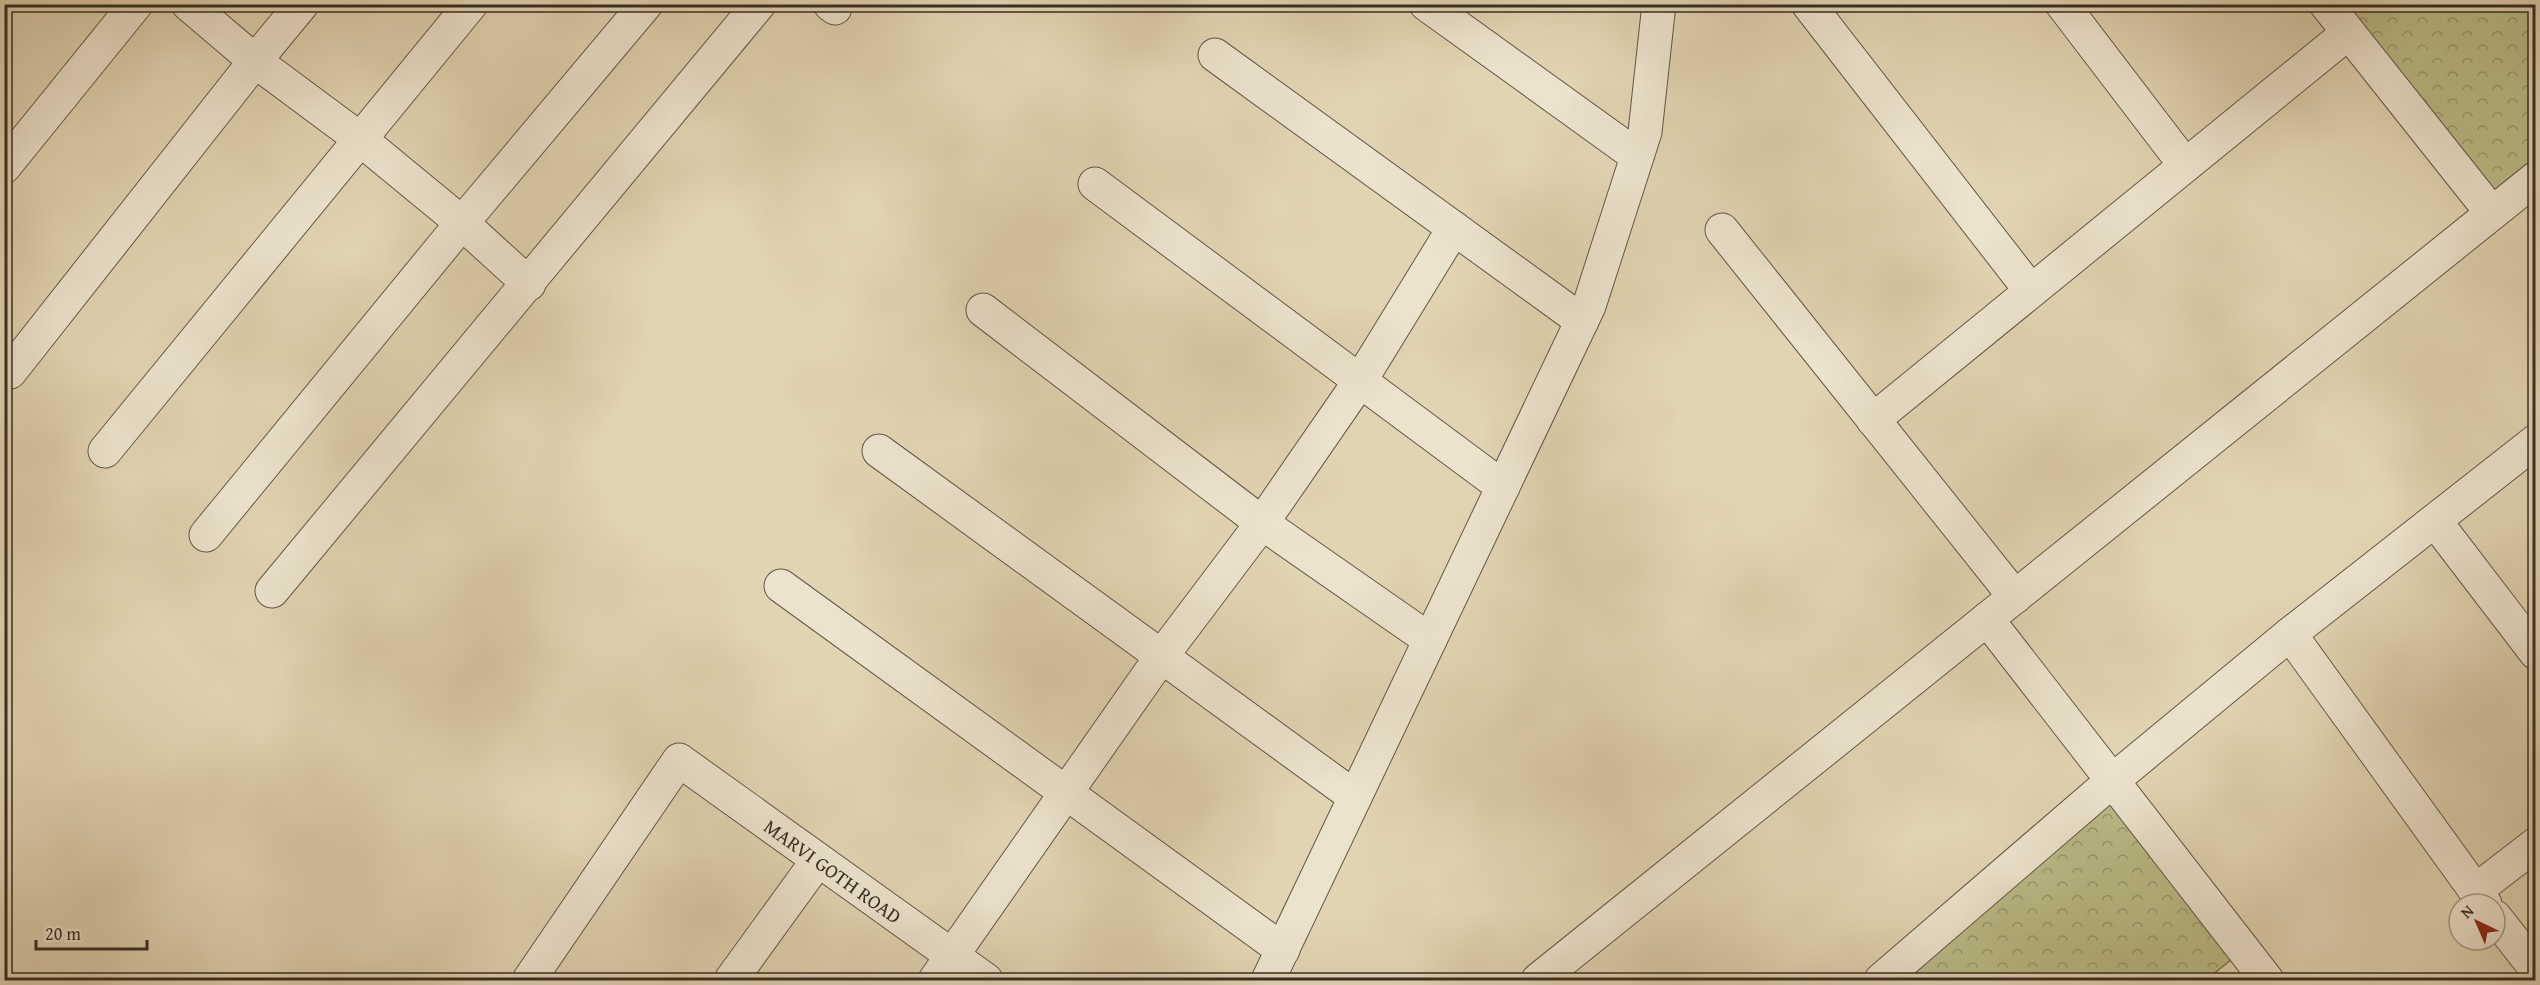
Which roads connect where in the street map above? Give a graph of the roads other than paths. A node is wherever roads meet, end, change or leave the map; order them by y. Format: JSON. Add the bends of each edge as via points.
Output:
{"nodes":[{"id":1,"x":136,"y":4,"type":"edge"},
{"id":2,"x":188,"y":4,"type":"edge"},
{"id":3,"x":302,"y":4,"type":"edge"},
{"id":4,"x":471,"y":4,"type":"edge"},
{"id":5,"x":646,"y":4,"type":"edge"},
{"id":6,"x":759,"y":4,"type":"edge"},
{"id":7,"x":1426,"y":4,"type":"edge"},
{"id":8,"x":1659,"y":4,"type":"edge"},
{"id":9,"x":1808,"y":4,"type":"edge"},
{"id":10,"x":2062,"y":4,"type":"edge"},
{"id":11,"x":2326,"y":4,"type":"edge"},
{"id":12,"x":2348,"y":33,"type":"junction"},
{"id":13,"x":1215,"y":55,"type":"dead end"},
{"id":14,"x":255,"y":61,"type":"junction"},
{"id":15,"x":360,"y":139,"type":"junction"},
{"id":16,"x":1637,"y":156,"type":"junction"},
{"id":17,"x":2186,"y":165,"type":"junction"},
{"id":18,"x":4,"y":167,"type":"edge"},
{"id":19,"x":2535,"y":178,"type":"edge"},
{"id":20,"x":1095,"y":184,"type":"dead end"},
{"id":21,"x":2492,"y":213,"type":"junction"},
{"id":22,"x":462,"y":223,"type":"junction"},
{"id":23,"x":1454,"y":228,"type":"junction"},
{"id":24,"x":1722,"y":230,"type":"dead end"},
{"id":25,"x":530,"y":284,"type":"junction"},
{"id":26,"x":2031,"y":291,"type":"junction"},
{"id":27,"x":983,"y":310,"type":"dead end"},
{"id":28,"x":1582,"y":321,"type":"junction"},
{"id":29,"x":9,"y":372,"type":"dead end"},
{"id":30,"x":1360,"y":381,"type":"junction"},
{"id":31,"x":1873,"y":420,"type":"junction"},
{"id":32,"x":2535,"y":441,"type":"edge"},
{"id":33,"x":105,"y":451,"type":"dead end"},
{"id":34,"x":879,"y":451,"type":"dead end"},
{"id":35,"x":1503,"y":487,"type":"junction"},
{"id":36,"x":2435,"y":521,"type":"junction"},
{"id":37,"x":1263,"y":523,"type":"junction"},
{"id":38,"x":206,"y":535,"type":"dead end"},
{"id":39,"x":781,"y":586,"type":"dead end"},
{"id":40,"x":272,"y":591,"type":"dead end"},
{"id":41,"x":2014,"y":597,"type":"junction"},
{"id":42,"x":1987,"y":620,"type":"junction"},
{"id":43,"x":2290,"y":634,"type":"junction"},
{"id":44,"x":1430,"y":640,"type":"junction"},
{"id":45,"x":2535,"y":653,"type":"edge"},
{"id":46,"x":1161,"y":657,"type":"junction"},
{"id":47,"x":2112,"y":781,"type":"junction"},
{"id":48,"x":1065,"y":793,"type":"junction"},
{"id":49,"x":1355,"y":797,"type":"junction"},
{"id":50,"x":2535,"y":844,"type":"edge"},
{"id":51,"x":818,"y":860,"type":"junction"},
{"id":52,"x":2476,"y":892,"type":"edge"},
{"id":53,"x":2486,"y":892,"type":"edge"},
{"id":54,"x":2507,"y":933,"type":"edge"},
{"id":55,"x":1282,"y":950,"type":"junction"},
{"id":56,"x":943,"y":968,"type":"edge"},
{"id":57,"x":2535,"y":969,"type":"edge"},
{"id":58,"x":529,"y":981,"type":"edge"},
{"id":59,"x":731,"y":981,"type":"edge"},
{"id":60,"x":986,"y":981,"type":"edge"},
{"id":61,"x":1268,"y":981,"type":"edge"},
{"id":62,"x":1538,"y":981,"type":"edge"},
{"id":63,"x":1881,"y":981,"type":"edge"},
{"id":64,"x":2267,"y":981,"type":"edge"}],
"edges":[{"from":1,"to":18,"type":"street"},
{"from":2,"to":14,"type":"street"},
{"from":3,"to":14,"type":"street"},
{"from":4,"to":15,"type":"street"},
{"from":5,"to":22,"type":"street"},
{"from":6,"to":25,"type":"street"},
{"from":7,"to":16,"type":"street"},
{"from":8,"to":16,"type":"street","via":[[1645,132]]},
{"from":9,"to":26,"type":"street"},
{"from":10,"to":17,"type":"street"},
{"from":11,"to":12,"type":"street"},
{"from":12,"to":17,"type":"street"},
{"from":12,"to":21,"type":"street"},
{"from":13,"to":23,"type":"street"},
{"from":14,"to":15,"type":"street"},
{"from":14,"to":29,"type":"street"},
{"from":15,"to":22,"type":"street"},
{"from":15,"to":33,"type":"street"},
{"from":16,"to":28,"type":"street"},
{"from":17,"to":26,"type":"street"},
{"from":19,"to":21,"type":"street"},
{"from":20,"to":30,"type":"street"},
{"from":21,"to":41,"type":"street"},
{"from":22,"to":25,"type":"street"},
{"from":22,"to":38,"type":"street"},
{"from":23,"to":28,"type":"street"},
{"from":23,"to":30,"type":"street"},
{"from":24,"to":31,"type":"street"},
{"from":25,"to":40,"type":"street"},
{"from":26,"to":31,"type":"street"},
{"from":27,"to":37,"type":"street"},
{"from":28,"to":35,"type":"street"},
{"from":30,"to":35,"type":"street"},
{"from":30,"to":37,"type":"street"},
{"from":31,"to":41,"type":"street"},
{"from":32,"to":36,"type":"street"},
{"from":34,"to":46,"type":"street"},
{"from":35,"to":44,"type":"street"},
{"from":36,"to":43,"type":"street"},
{"from":36,"to":45,"type":"street"},
{"from":37,"to":44,"type":"street"},
{"from":37,"to":46,"type":"street"},
{"from":39,"to":48,"type":"street"},
{"from":41,"to":42,"type":"street"},
{"from":42,"to":47,"type":"street"},
{"from":42,"to":62,"type":"street"},
{"from":43,"to":47,"type":"street"},
{"from":43,"to":52,"type":"street"},
{"from":44,"to":49,"type":"street"},
{"from":46,"to":48,"type":"street"},
{"from":46,"to":49,"type":"street"},
{"from":47,"to":63,"type":"street"},
{"from":47,"to":64,"type":"street"},
{"from":48,"to":55,"type":"street"},
{"from":48,"to":56,"type":"street"},
{"from":49,"to":55,"type":"street"},
{"from":50,"to":53,"type":"street"},
{"from":51,"to":56,"type":"street","name":"MARVI GOTH ROAD"},
{"from":51,"to":58,"type":"street","name":"MARVI GOTH ROAD","via":[[679,760]]},
{"from":51,"to":59,"type":"street"},
{"from":54,"to":57,"type":"street"},
{"from":55,"to":61,"type":"street"},
{"from":56,"to":60,"type":"street","name":"MARVI GOTH ROAD"}]}
